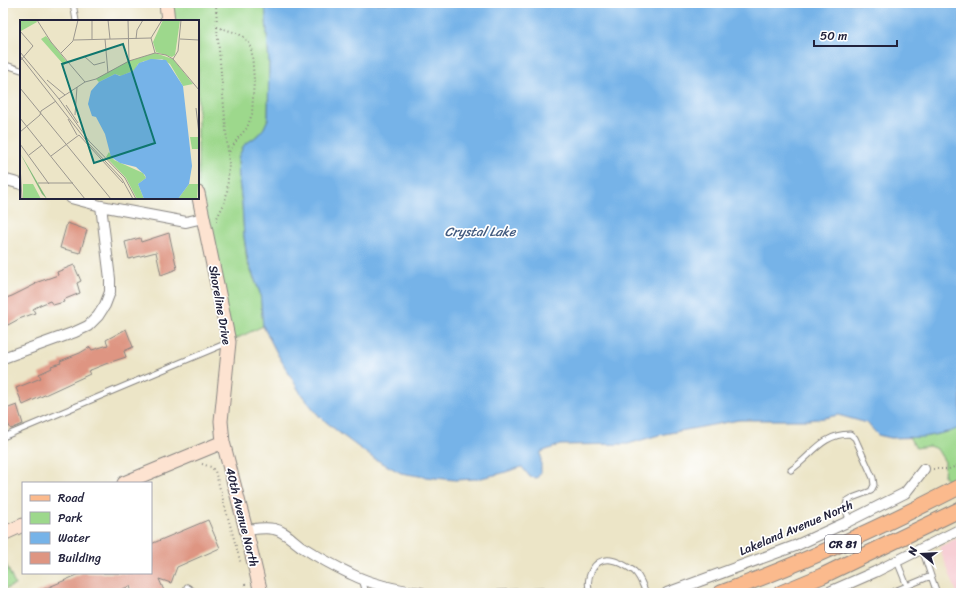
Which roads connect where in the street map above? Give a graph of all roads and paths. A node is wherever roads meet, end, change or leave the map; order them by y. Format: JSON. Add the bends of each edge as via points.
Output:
{"nodes":[{"id":1,"x":73,"y":3,"type":"edge"},
{"id":2,"x":166,"y":3,"type":"edge"},
{"id":3,"x":216,"y":3,"type":"edge"},
{"id":4,"x":76,"y":20,"type":"edge"},
{"id":5,"x":168,"y":20,"type":"edge"},
{"id":6,"x":217,"y":27,"type":"junction"},
{"id":7,"x":3,"y":64,"type":"edge"},
{"id":8,"x":20,"y":70,"type":"edge"},
{"id":9,"x":228,"y":154,"type":"junction"},
{"id":10,"x":3,"y":179,"type":"edge"},
{"id":11,"x":20,"y":184,"type":"edge"},
{"id":12,"x":199,"y":198,"type":"edge"},
{"id":13,"x":75,"y":199,"type":"edge"},
{"id":14,"x":101,"y":206,"type":"junction"},
{"id":15,"x":203,"y":218,"type":"junction"},
{"id":16,"x":217,"y":224,"type":"dead end"},
{"id":17,"x":229,"y":342,"type":"junction"},
{"id":18,"x":3,"y":358,"type":"edge"},
{"id":19,"x":3,"y":437,"type":"edge"},
{"id":20,"x":223,"y":442,"type":"junction"},
{"id":21,"x":201,"y":464,"type":"dead end"},
{"id":22,"x":961,"y":464,"type":"edge"},
{"id":23,"x":924,"y":469,"type":"joint"},
{"id":24,"x":791,"y":470,"type":"dead end"},
{"id":25,"x":126,"y":482,"type":"edge"},
{"id":26,"x":961,"y":486,"type":"edge"},
{"id":27,"x":961,"y":509,"type":"edge"},
{"id":28,"x":850,"y":521,"type":"junction"},
{"id":29,"x":22,"y":525,"type":"edge"},
{"id":30,"x":961,"y":529,"type":"edge"},
{"id":31,"x":246,"y":530,"type":"junction"},
{"id":32,"x":3,"y":534,"type":"edge"},
{"id":33,"x":922,"y":549,"type":"junction"},
{"id":34,"x":898,"y":561,"type":"junction"},
{"id":35,"x":242,"y":568,"type":"dead end"},
{"id":36,"x":931,"y":576,"type":"junction"},
{"id":37,"x":362,"y":579,"type":"junction"},
{"id":38,"x":245,"y":581,"type":"dead end"},
{"id":39,"x":906,"y":586,"type":"junction"},
{"id":40,"x":187,"y":587,"type":"dead end"},
{"id":41,"x":542,"y":591,"type":"dead end"},
{"id":42,"x":196,"y":593,"type":"edge"},
{"id":43,"x":247,"y":593,"type":"edge"},
{"id":44,"x":261,"y":593,"type":"edge"},
{"id":45,"x":366,"y":593,"type":"edge"},
{"id":46,"x":422,"y":593,"type":"edge"},
{"id":47,"x":499,"y":593,"type":"edge"},
{"id":48,"x":590,"y":593,"type":"edge"},
{"id":49,"x":646,"y":593,"type":"edge"},
{"id":50,"x":667,"y":593,"type":"edge"},
{"id":51,"x":721,"y":593,"type":"edge"},
{"id":52,"x":781,"y":593,"type":"edge"},
{"id":53,"x":827,"y":593,"type":"edge"},
{"id":54,"x":890,"y":593,"type":"edge"},
{"id":55,"x":937,"y":593,"type":"edge"}],
"edges":[{"from":1,"to":4,"type":"lane"},
{"from":2,"to":5,"type":"street"},
{"from":3,"to":6,"type":"path"},
{"from":6,"to":9,"type":"path"},
{"from":6,"to":9,"type":"path","via":[[244,37],[250,44],[252,53],[252,114],[247,128]]},
{"from":7,"to":8,"type":"lane"},
{"from":9,"to":16,"type":"path","via":[[227,193]]},
{"from":10,"to":11,"type":"street"},
{"from":12,"to":15,"type":"street","name":"Shoreline Drive"},
{"from":13,"to":14,"type":"street"},
{"from":14,"to":15,"type":"street","via":[[186,222]]},
{"from":14,"to":18,"type":"street","via":[[110,292],[98,316],[88,326],[75,332]]},
{"from":15,"to":17,"type":"street","name":"Shoreline Drive"},
{"from":17,"to":19,"type":"lane"},
{"from":17,"to":20,"type":"street","name":"Shoreline Drive","via":[[221,421]]},
{"from":20,"to":25,"type":"street"},
{"from":20,"to":31,"type":"street","name":"40th Avenue North"},
{"from":21,"to":35,"type":"path","via":[[215,471]]},
{"from":22,"to":23,"type":"path","via":[[949,469]]},
{"from":23,"to":28,"type":"street","name":"Lakeland Avenue North","via":[[905,493]]},
{"from":24,"to":28,"type":"lane","via":[[816,446],[832,437],[850,434],[855,438],[874,478],[874,485],[871,490],[847,501],[845,509]]},
{"from":26,"to":51,"type":"main road","number":"CR 81","via":[[849,541]]},
{"from":27,"to":52,"type":"main road","number":"CR 81"},
{"from":28,"to":50,"type":"street","name":"Lakeland Avenue North","via":[[794,546]]},
{"from":29,"to":32,"type":"street"},
{"from":30,"to":33,"type":"street"},
{"from":31,"to":37,"type":"street","via":[[275,529],[323,560]]},
{"from":31,"to":44,"type":"street","name":"40th Avenue North"},
{"from":33,"to":34,"type":"street"},
{"from":33,"to":36,"type":"lane"},
{"from":34,"to":39,"type":"lane"},
{"from":34,"to":53,"type":"street"},
{"from":36,"to":39,"type":"lane"},
{"from":36,"to":55,"type":"lane"},
{"from":37,"to":45,"type":"lane"},
{"from":37,"to":46,"type":"street"},
{"from":38,"to":43,"type":"path"},
{"from":39,"to":54,"type":"lane"},
{"from":40,"to":42,"type":"lane"},
{"from":41,"to":47,"type":"lane"},
{"from":48,"to":49,"type":"lane","via":[[588,586],[592,570],[604,560],[612,560],[633,571]]}]}
